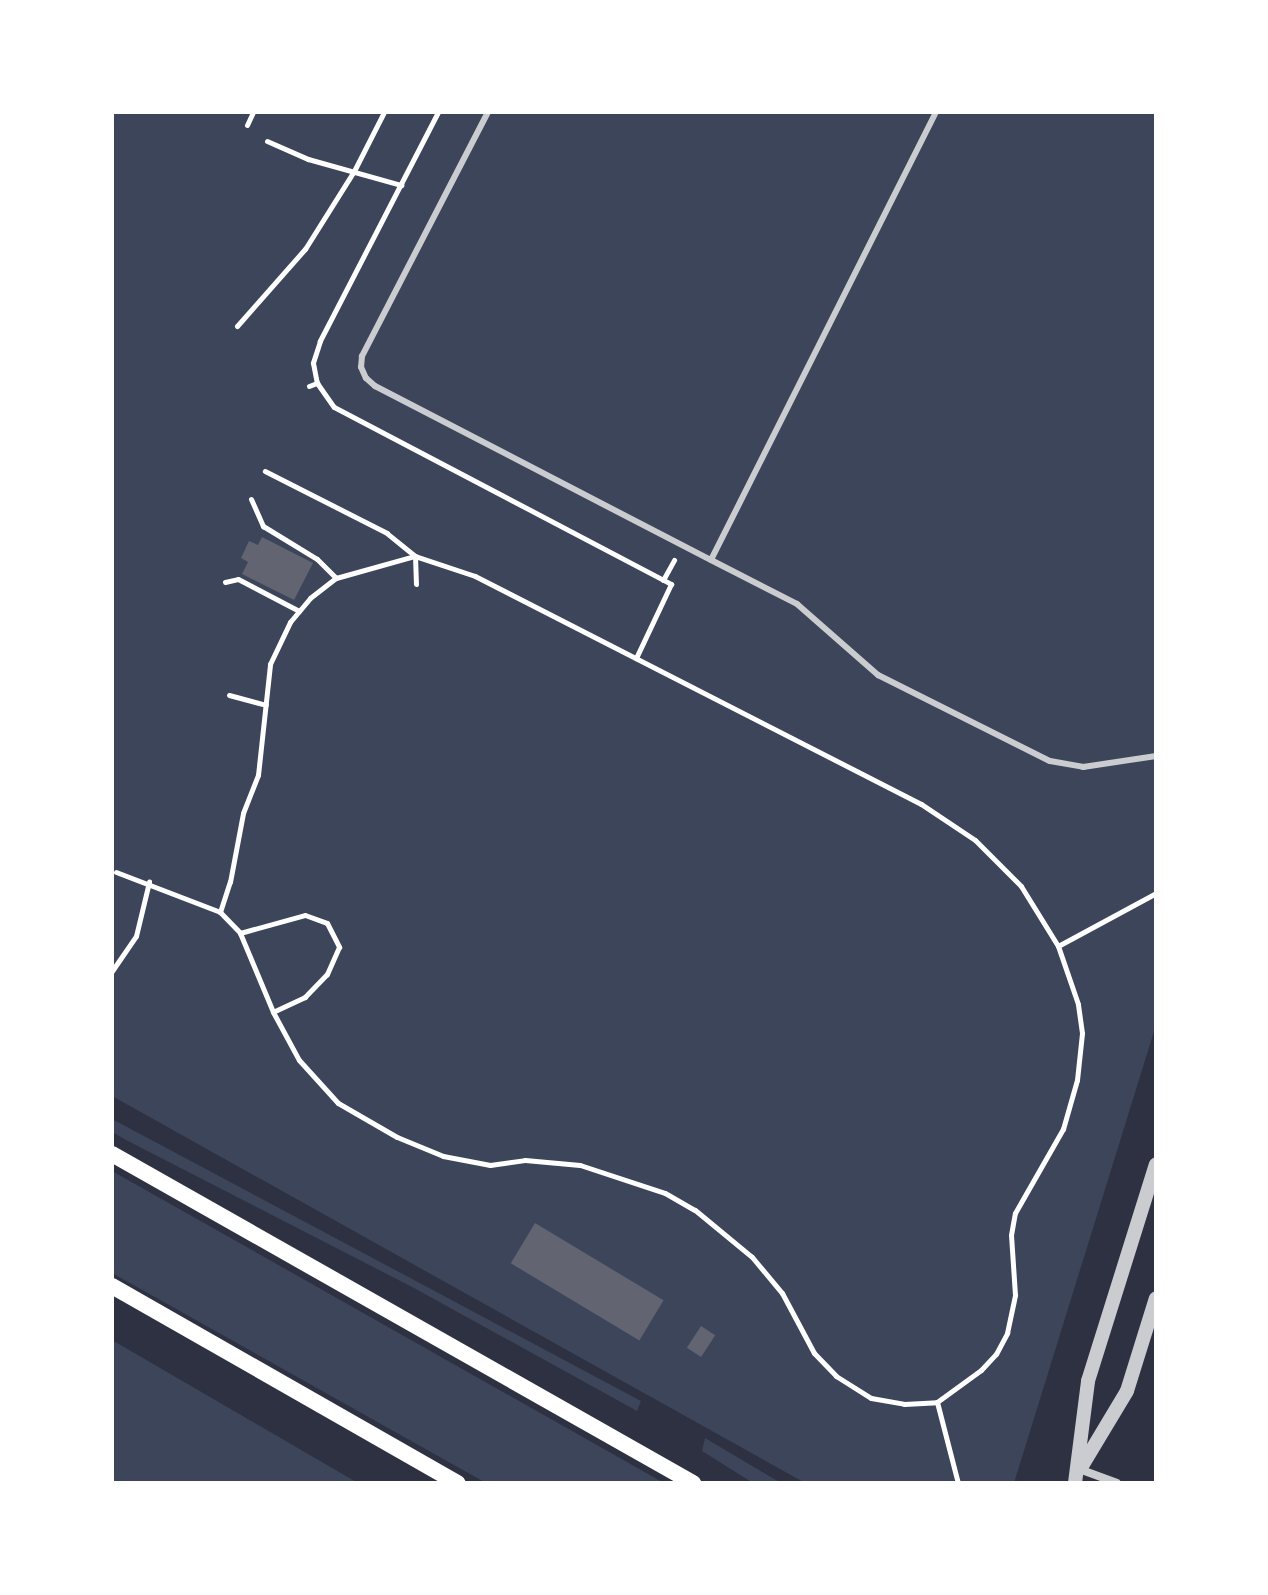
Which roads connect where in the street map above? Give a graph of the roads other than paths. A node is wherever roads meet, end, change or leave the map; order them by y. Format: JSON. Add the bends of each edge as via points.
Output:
{"nodes":[{"id":1,"x":488,"y":112,"type":"edge"},
{"id":2,"x":936,"y":112,"type":"edge"},
{"id":3,"x":711,"y":560,"type":"junction"},
{"id":4,"x":1156,"y":756,"type":"edge"},
{"id":5,"x":112,"y":1154,"type":"edge"},
{"id":6,"x":1156,"y":1164,"type":"edge"},
{"id":7,"x":112,"y":1286,"type":"edge"},
{"id":8,"x":1156,"y":1298,"type":"edge"},
{"id":9,"x":1077,"y":1476,"type":"edge"},
{"id":10,"x":458,"y":1483,"type":"edge"},
{"id":11,"x":693,"y":1483,"type":"edge"},
{"id":12,"x":1117,"y":1483,"type":"edge"}],
"edges":[{"from":1,"to":3,"type":"lane","via":[[362,356],[361,367],[375,386]]},
{"from":2,"to":3,"type":"lane"},
{"from":3,"to":4,"type":"lane","via":[[797,604],[878,675],[1050,761],[1083,767]]},
{"from":5,"to":11,"type":"main road"},
{"from":6,"to":9,"type":"street","via":[[1088,1381]]},
{"from":7,"to":10,"type":"main road"},
{"from":8,"to":9,"type":"street","via":[[1127,1391]]},
{"from":9,"to":12,"type":"street"}]}
